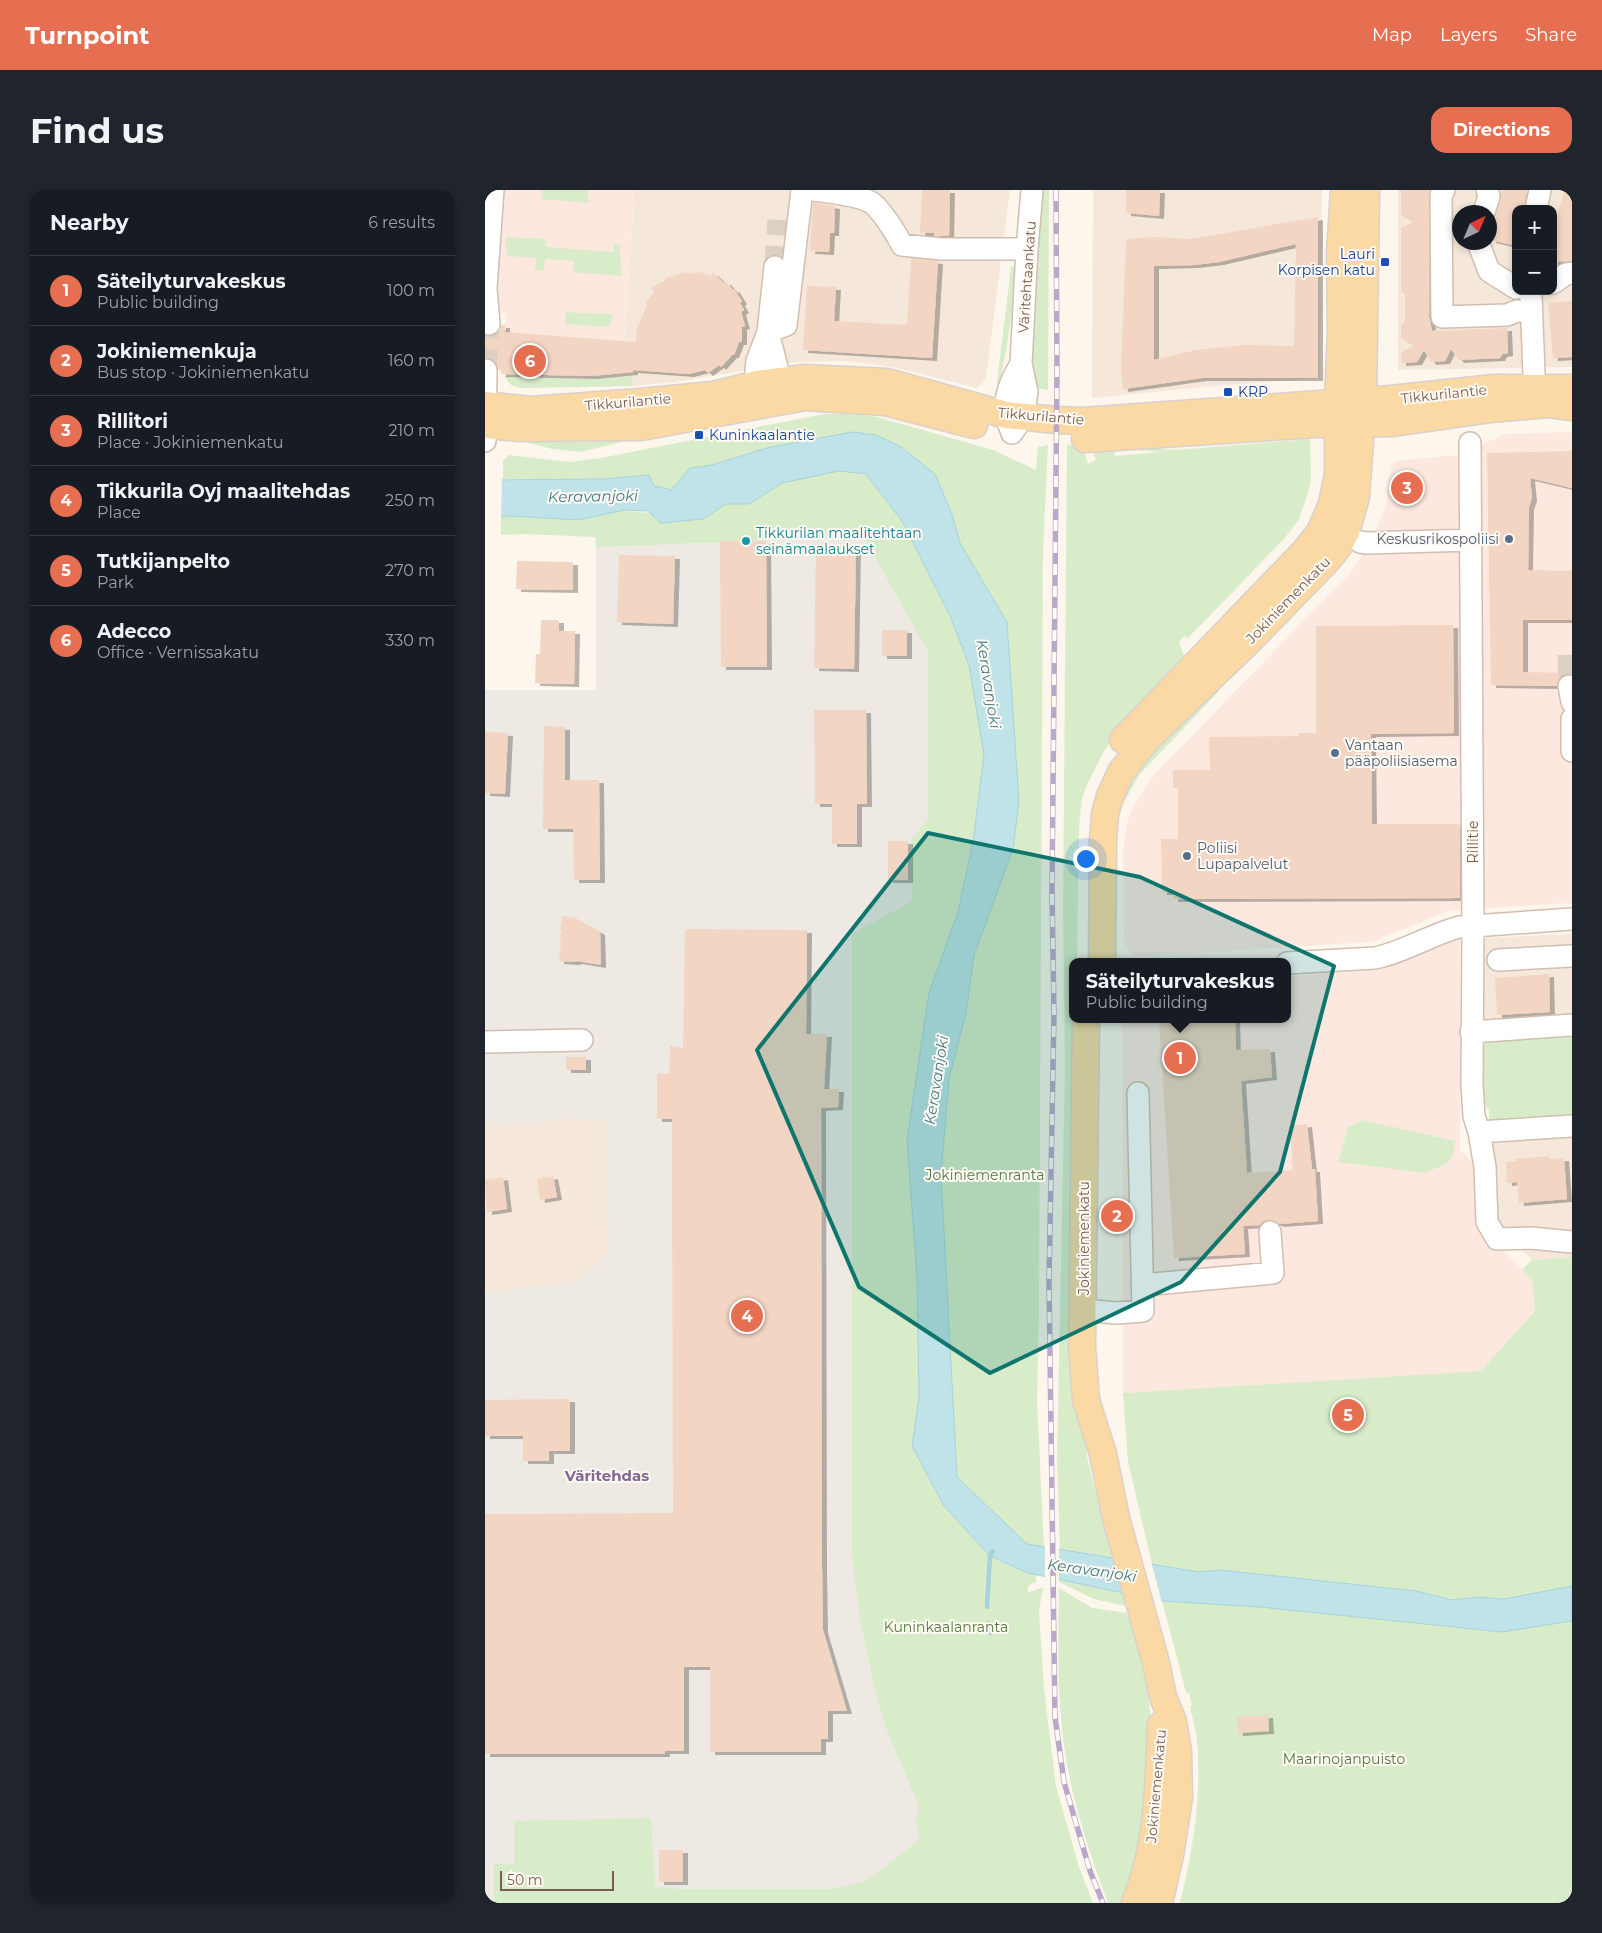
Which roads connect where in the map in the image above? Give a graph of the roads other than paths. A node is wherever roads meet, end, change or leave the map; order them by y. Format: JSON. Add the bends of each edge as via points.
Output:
{"nodes":[{"id":1,"x":493,"y":190,"type":"edge"},
{"id":2,"x":802,"y":190,"type":"edge"},
{"id":3,"x":814,"y":190,"type":"edge"},
{"id":4,"x":1032,"y":190,"type":"edge"},
{"id":5,"x":1344,"y":190,"type":"edge"},
{"id":6,"x":1366,"y":190,"type":"edge"},
{"id":7,"x":1444,"y":190,"type":"edge"},
{"id":8,"x":1487,"y":190,"type":"edge"},
{"id":9,"x":1540,"y":190,"type":"edge"},
{"id":10,"x":1486,"y":205,"type":"edge"},
{"id":11,"x":1537,"y":205,"type":"edge"},
{"id":12,"x":1027,"y":249,"type":"junction"},
{"id":13,"x":1481,"y":250,"type":"edge"},
{"id":14,"x":775,"y":267,"type":"tunnel mouth"},
{"id":15,"x":1572,"y":273,"type":"edge"},
{"id":16,"x":1557,"y":280,"type":"edge"},
{"id":17,"x":1512,"y":285,"type":"edge"},
{"id":18,"x":1528,"y":295,"type":"edge"},
{"id":19,"x":489,"y":324,"type":"dead end"},
{"id":20,"x":768,"y":332,"type":"junction"},
{"id":21,"x":485,"y":370,"type":"edge"},
{"id":22,"x":1534,"y":374,"type":"dead end"},
{"id":23,"x":1572,"y":388,"type":"edge"},
{"id":24,"x":768,"y":389,"type":"junction"},
{"id":25,"x":1572,"y":407,"type":"edge"},
{"id":26,"x":1350,"y":412,"type":"junction"},
{"id":27,"x":485,"y":420,"type":"edge"},
{"id":28,"x":1014,"y":421,"type":"junction"},
{"id":29,"x":1470,"y":443,"type":"dead end"},
{"id":30,"x":1360,"y":542,"type":"dead end"},
{"id":31,"x":1471,"y":545,"type":"junction"},
{"id":32,"x":1572,"y":719,"type":"edge"},
{"id":33,"x":1572,"y":751,"type":"edge"},
{"id":34,"x":1572,"y":919,"type":"edge"},
{"id":35,"x":1473,"y":926,"type":"junction"},
{"id":36,"x":1572,"y":956,"type":"edge"},
{"id":37,"x":1086,"y":958,"type":"edge"},
{"id":38,"x":1102,"y":958,"type":"edge"},
{"id":39,"x":1497,"y":960,"type":"dead end"},
{"id":40,"x":1291,"y":964,"type":"edge"},
{"id":41,"x":1086,"y":1023,"type":"edge"},
{"id":42,"x":1102,"y":1023,"type":"edge"},
{"id":43,"x":1572,"y":1025,"type":"edge"},
{"id":44,"x":1471,"y":1032,"type":"junction"},
{"id":45,"x":582,"y":1040,"type":"dead end"},
{"id":46,"x":485,"y":1042,"type":"edge"},
{"id":47,"x":1138,"y":1093,"type":"dead end"},
{"id":48,"x":1572,"y":1126,"type":"edge"},
{"id":49,"x":1479,"y":1132,"type":"junction"},
{"id":50,"x":1270,"y":1232,"type":"dead end"},
{"id":51,"x":1572,"y":1242,"type":"edge"},
{"id":52,"x":1142,"y":1285,"type":"junction"},
{"id":53,"x":1092,"y":1310,"type":"junction"},
{"id":54,"x":1163,"y":1697,"type":"junction"},
{"id":55,"x":1135,"y":1903,"type":"edge"},
{"id":56,"x":1159,"y":1903,"type":"edge"}],
"edges":[{"from":1,"to":19,"type":"street","via":[[487,288]]},
{"from":2,"to":20,"type":"street","via":[[786,325]]},
{"from":3,"to":12,"type":"street","via":[[841,193],[871,203],[902,245],[941,249]]},
{"from":4,"to":12,"type":"street","name":"Väritehtaankatu"},
{"from":5,"to":26,"type":"main road","name":"Jokiniemenkatu","via":[[1341,332]]},
{"from":6,"to":26,"type":"main road","name":"Jokiniemenkatu"},
{"from":7,"to":18,"type":"street","via":[[1441,195],[1443,317],[1507,315],[1517,311]]},
{"from":8,"to":10,"type":"street"},
{"from":9,"to":11,"type":"street"},
{"from":12,"to":28,"type":"street","name":"Väritehtaankatu","via":[[1021,364],[1027,392]]},
{"from":13,"to":17,"type":"street","via":[[1489,271]]},
{"from":14,"to":20,"type":"street"},
{"from":15,"to":16,"type":"street"},
{"from":18,"to":22,"type":"street"},
{"from":20,"to":24,"type":"street","via":[[777,367]]},
{"from":21,"to":27,"type":"street"},
{"from":23,"to":26,"type":"main road","name":"Tikkurilantie","via":[[1494,388]]},
{"from":24,"to":27,"type":"main road","name":"Tikkurilantie","via":[[641,427],[519,428]]},
{"from":24,"to":28,"type":"main road","name":"Tikkurilantie","via":[[805,378],[887,382]]},
{"from":25,"to":26,"type":"main road","name":"Tikkurilantie","via":[[1549,404],[1491,409],[1393,423]]},
{"from":26,"to":28,"type":"main road","name":"Tikkurilantie"},
{"from":26,"to":37,"type":"main road","name":"Jokiniemenkatu","via":[[1335,495],[1320,532],[1125,736],[1105,768],[1089,815]]},
{"from":26,"to":38,"type":"main road","name":"Jokiniemenkatu","via":[[1356,498],[1338,547],[1248,642],[1145,741],[1121,772],[1108,805],[1103,839]]},
{"from":29,"to":31,"type":"street","name":"Rillitie"},
{"from":30,"to":31,"type":"street"},
{"from":31,"to":35,"type":"street","name":"Rillitie"},
{"from":32,"to":33,"type":"street"},
{"from":34,"to":35,"type":"street"},
{"from":35,"to":40,"type":"street","via":[[1442,932],[1375,958]]},
{"from":35,"to":44,"type":"street","name":"Rillitie"},
{"from":36,"to":39,"type":"street"},
{"from":41,"to":53,"type":"main road","name":"Jokiniemenkatu"},
{"from":42,"to":53,"type":"main road","name":"Jokiniemenkatu"},
{"from":43,"to":44,"type":"street"},
{"from":44,"to":49,"type":"street","name":"Rillitie","via":[[1473,1116]]},
{"from":45,"to":46,"type":"street"},
{"from":47,"to":52,"type":"street"},
{"from":48,"to":49,"type":"street"},
{"from":49,"to":51,"type":"street","name":"Rillitie","via":[[1485,1167],[1487,1222],[1497,1239]]},
{"from":50,"to":52,"type":"street","via":[[1273,1273]]},
{"from":52,"to":53,"type":"street","via":[[1143,1311],[1116,1313]]},
{"from":53,"to":54,"type":"main road","name":"Jokiniemenkatu","via":[[1100,1345],[1103,1454],[1116,1518]]},
{"from":54,"to":55,"type":"main road","name":"Jokiniemenkatu","via":[[1157,1803],[1150,1852]]},
{"from":54,"to":56,"type":"main road","name":"Jokiniemenkatu","via":[[1173,1721],[1178,1752],[1179,1798]]}]}
